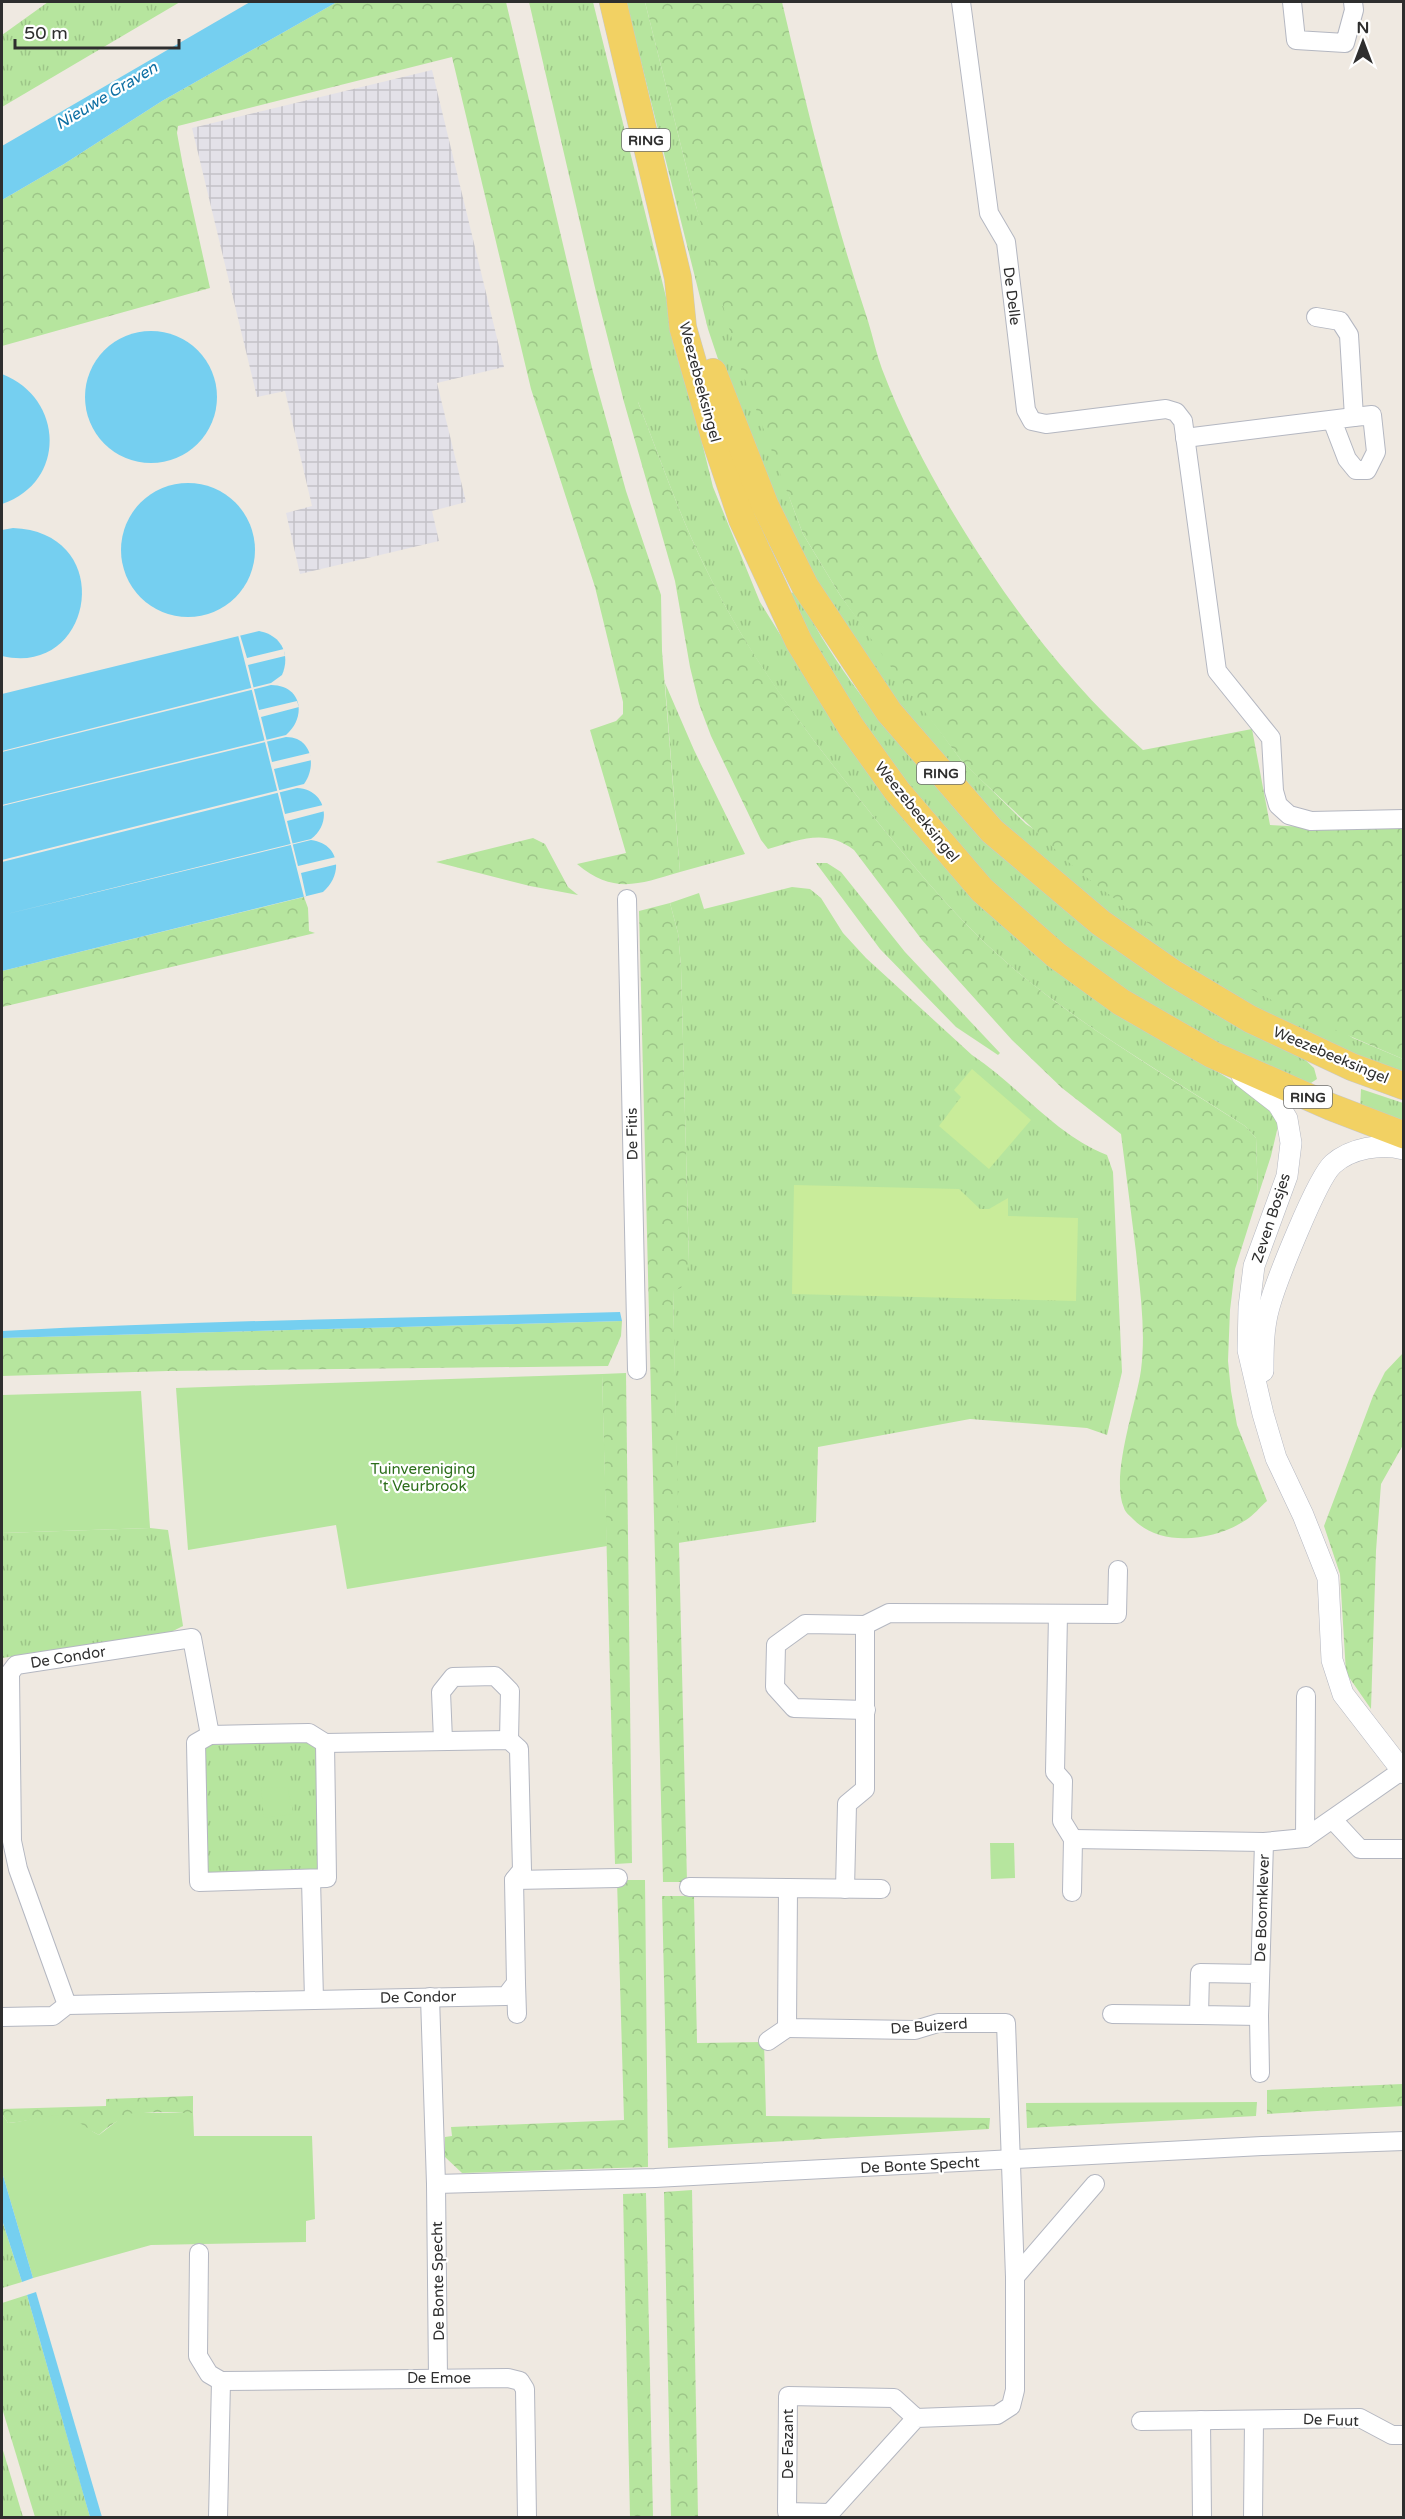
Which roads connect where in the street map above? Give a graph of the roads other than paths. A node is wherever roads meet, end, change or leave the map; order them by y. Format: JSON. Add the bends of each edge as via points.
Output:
{"nodes":[{"id":1,"x":613,"y":2,"type":"edge"},
{"id":2,"x":961,"y":2,"type":"edge"},
{"id":3,"x":1292,"y":2,"type":"edge"},
{"id":4,"x":1353,"y":2,"type":"edge"},
{"id":5,"x":678,"y":278,"type":"junction"},
{"id":6,"x":1316,"y":317,"type":"dead end"},
{"id":7,"x":1354,"y":417,"type":"junction"},
{"id":8,"x":1332,"y":420,"type":"junction"},
{"id":9,"x":1185,"y":438,"type":"junction"},
{"id":10,"x":1404,"y":819,"type":"edge"},
{"id":11,"x":627,"y":899,"type":"dead end"},
{"id":12,"x":1213,"y":1055,"type":"junction"},
{"id":13,"x":1404,"y":1086,"type":"edge"},
{"id":14,"x":1404,"y":1135,"type":"edge"},
{"id":15,"x":1404,"y":1149,"type":"edge"},
{"id":16,"x":637,"y":1370,"type":"dead end"},
{"id":17,"x":1263,"y":1414,"type":"junction"},
{"id":18,"x":1118,"y":1570,"type":"dead end"},
{"id":19,"x":1058,"y":1614,"type":"junction"},
{"id":20,"x":866,"y":1625,"type":"junction"},
{"id":21,"x":1306,"y":1696,"type":"dead end"},
{"id":22,"x":866,"y":1710,"type":"junction"},
{"id":23,"x":210,"y":1735,"type":"junction"},
{"id":24,"x":443,"y":1740,"type":"junction"},
{"id":25,"x":509,"y":1740,"type":"junction"},
{"id":26,"x":325,"y":1743,"type":"junction"},
{"id":27,"x":1403,"y":1771,"type":"edge"},
{"id":28,"x":1333,"y":1820,"type":"junction"},
{"id":29,"x":1305,"y":1838,"type":"junction"},
{"id":30,"x":1073,"y":1839,"type":"junction"},
{"id":31,"x":1264,"y":1842,"type":"junction"},
{"id":32,"x":1404,"y":1850,"type":"edge"},
{"id":33,"x":618,"y":1878,"type":"dead end"},
{"id":34,"x":311,"y":1879,"type":"junction"},
{"id":35,"x":514,"y":1880,"type":"junction"},
{"id":36,"x":689,"y":1887,"type":"dead end"},
{"id":37,"x":788,"y":1888,"type":"junction"},
{"id":38,"x":845,"y":1889,"type":"junction"},
{"id":39,"x":881,"y":1889,"type":"dead end"},
{"id":40,"x":1072,"y":1892,"type":"dead end"},
{"id":41,"x":1260,"y":1974,"type":"junction"},
{"id":42,"x":516,"y":1983,"type":"junction"},
{"id":43,"x":430,"y":1997,"type":"junction"},
{"id":44,"x":314,"y":2000,"type":"junction"},
{"id":45,"x":67,"y":2005,"type":"junction"},
{"id":46,"x":517,"y":2014,"type":"dead end"},
{"id":47,"x":1112,"y":2014,"type":"dead end"},
{"id":48,"x":1199,"y":2015,"type":"junction"},
{"id":49,"x":1259,"y":2016,"type":"junction"},
{"id":50,"x":2,"y":2017,"type":"edge"},
{"id":51,"x":787,"y":2028,"type":"junction"},
{"id":52,"x":768,"y":2041,"type":"dead end"},
{"id":53,"x":1260,"y":2073,"type":"dead end"},
{"id":54,"x":1404,"y":2141,"type":"edge"},
{"id":55,"x":1010,"y":2160,"type":"junction"},
{"id":56,"x":436,"y":2184,"type":"junction"},
{"id":57,"x":1095,"y":2184,"type":"dead end"},
{"id":58,"x":199,"y":2253,"type":"dead end"},
{"id":59,"x":1015,"y":2277,"type":"junction"},
{"id":60,"x":438,"y":2378,"type":"junction"},
{"id":61,"x":221,"y":2381,"type":"junction"},
{"id":62,"x":916,"y":2418,"type":"junction"},
{"id":63,"x":1201,"y":2420,"type":"junction"},
{"id":64,"x":1254,"y":2420,"type":"junction"},
{"id":65,"x":1141,"y":2421,"type":"dead end"},
{"id":66,"x":1404,"y":2435,"type":"edge"},
{"id":67,"x":831,"y":2515,"type":"edge"},
{"id":68,"x":218,"y":2517,"type":"edge"},
{"id":69,"x":527,"y":2517,"type":"edge"},
{"id":70,"x":1202,"y":2517,"type":"edge"},
{"id":71,"x":1254,"y":2517,"type":"edge"}],
"edges":[{"from":1,"to":5,"type":"main road","name":"Weezebeeksingel","number":"RING"},
{"from":2,"to":9,"type":"street","name":"De Delle","via":[[989,213],[1006,242],[1026,410],[1032,420],[1046,424],[1166,409],[1183,420]]},
{"from":3,"to":4,"type":"street","via":[[1296,39],[1345,43]]},
{"from":5,"to":12,"type":"main road","name":"Weezebeeksingel","number":"RING","via":[[684,328],[742,519],[799,642],[851,727],[897,790],[982,890],[1056,955],[1121,1002]]},
{"from":5,"to":13,"type":"main road","name":"Weezebeeksingel","number":"RING","via":[[765,505],[805,586],[889,712],[992,831],[1101,923],[1173,973],[1250,1019],[1352,1067]]},
{"from":6,"to":7,"type":"street","via":[[1340,321],[1349,335]]},
{"from":7,"to":8,"type":"street"},
{"from":7,"to":8,"type":"street","via":[[1372,415],[1374,419],[1376,452],[1367,470],[1356,470],[1347,459]]},
{"from":8,"to":9,"type":"street"},
{"from":9,"to":10,"type":"street","name":"De Delle","via":[[1217,671],[1271,738],[1278,805],[1289,815],[1311,821]]},
{"from":11,"to":16,"type":"street","name":"De Fitis"},
{"from":12,"to":14,"type":"main road","name":"Weezebeeksingel","number":"RING"},
{"from":12,"to":17,"type":"street","name":"Zeven Bosjes","via":[[1278,1104],[1287,1119],[1291,1143],[1287,1176],[1254,1266],[1249,1307],[1248,1350]]},
{"from":15,"to":17,"type":"street","name":"Zeven Bosjes","via":[[1373,1147],[1353,1153],[1333,1164],[1319,1183],[1269,1308],[1263,1345]]},
{"from":17,"to":27,"type":"street","name":"Zeven Bosjes","via":[[1276,1458],[1328,1578],[1332,1660],[1343,1694]]},
{"from":18,"to":19,"type":"street","via":[[1117,1614]]},
{"from":19,"to":20,"type":"street","via":[[889,1613]]},
{"from":19,"to":30,"type":"street","via":[[1055,1772],[1063,1781],[1062,1821]]},
{"from":20,"to":22,"type":"street"},
{"from":20,"to":22,"type":"street","via":[[805,1624],[776,1645],[775,1687],[794,1708]]},
{"from":21,"to":29,"type":"street"},
{"from":22,"to":38,"type":"street","via":[[865,1789],[847,1804]]},
{"from":23,"to":26,"type":"street","via":[[309,1733]]},
{"from":23,"to":34,"type":"street","via":[[196,1743],[199,1882]]},
{"from":23,"to":45,"type":"street","name":"De Condor","via":[[192,1638],[16,1665],[10,1673],[12,1840],[18,1869]]},
{"from":24,"to":25,"type":"street"},
{"from":24,"to":25,"type":"street","via":[[441,1692],[453,1677],[495,1676],[510,1691]]},
{"from":24,"to":26,"type":"street"},
{"from":25,"to":35,"type":"street","via":[[519,1749],[522,1870]]},
{"from":26,"to":34,"type":"street","via":[[327,1878]]},
{"from":27,"to":28,"type":"street"},
{"from":28,"to":29,"type":"street"},
{"from":28,"to":32,"type":"street","via":[[1360,1849]]},
{"from":29,"to":31,"type":"street"},
{"from":30,"to":31,"type":"street"},
{"from":30,"to":40,"type":"street"},
{"from":31,"to":41,"type":"street","name":"De Boomklever"},
{"from":33,"to":35,"type":"street"},
{"from":34,"to":44,"type":"street"},
{"from":35,"to":42,"type":"street"},
{"from":36,"to":37,"type":"street"},
{"from":37,"to":38,"type":"street"},
{"from":37,"to":51,"type":"street"},
{"from":38,"to":39,"type":"street"},
{"from":41,"to":48,"type":"street","name":"De Boomklever","via":[[1200,1973]]},
{"from":41,"to":49,"type":"street","name":"De Boomklever"},
{"from":42,"to":43,"type":"street","name":"De Condor","via":[[506,1996]]},
{"from":42,"to":46,"type":"street"},
{"from":43,"to":44,"type":"street","name":"De Condor"},
{"from":43,"to":56,"type":"street","name":"De Bonte Specht"},
{"from":44,"to":45,"type":"street","name":"De Condor"},
{"from":45,"to":50,"type":"street","name":"De Condor","via":[[53,2016]]},
{"from":47,"to":48,"type":"street"},
{"from":48,"to":49,"type":"street"},
{"from":49,"to":53,"type":"street","name":"De Boomklever"},
{"from":51,"to":52,"type":"street"},
{"from":51,"to":55,"type":"street","name":"De Buizerd","via":[[915,2030],[938,2023],[1006,2023]]},
{"from":54,"to":55,"type":"street","name":"De Bonte Specht"},
{"from":55,"to":56,"type":"street","name":"De Bonte Specht","via":[[655,2178]]},
{"from":55,"to":59,"type":"street"},
{"from":56,"to":60,"type":"street","name":"De Bonte Specht"},
{"from":57,"to":59,"type":"street"},
{"from":58,"to":61,"type":"street","via":[[198,2356],[209,2374]]},
{"from":59,"to":62,"type":"street","via":[[1015,2390],[1011,2406],[997,2415]]},
{"from":60,"to":61,"type":"street","name":"De Emoe"},
{"from":60,"to":69,"type":"street","name":"De Emoe","via":[[520,2381],[525,2389]]},
{"from":61,"to":68,"type":"street"},
{"from":62,"to":67,"type":"street","name":"De Fazant"},
{"from":62,"to":67,"type":"street","name":"De Fazant","via":[[894,2398],[788,2396],[787,2512]]},
{"from":63,"to":64,"type":"street","name":"De Fuut"},
{"from":63,"to":65,"type":"street","name":"De Fuut"},
{"from":63,"to":70,"type":"street"},
{"from":64,"to":66,"type":"street","name":"De Fuut","via":[[1360,2418],[1392,2435]]},
{"from":64,"to":71,"type":"street"}]}
